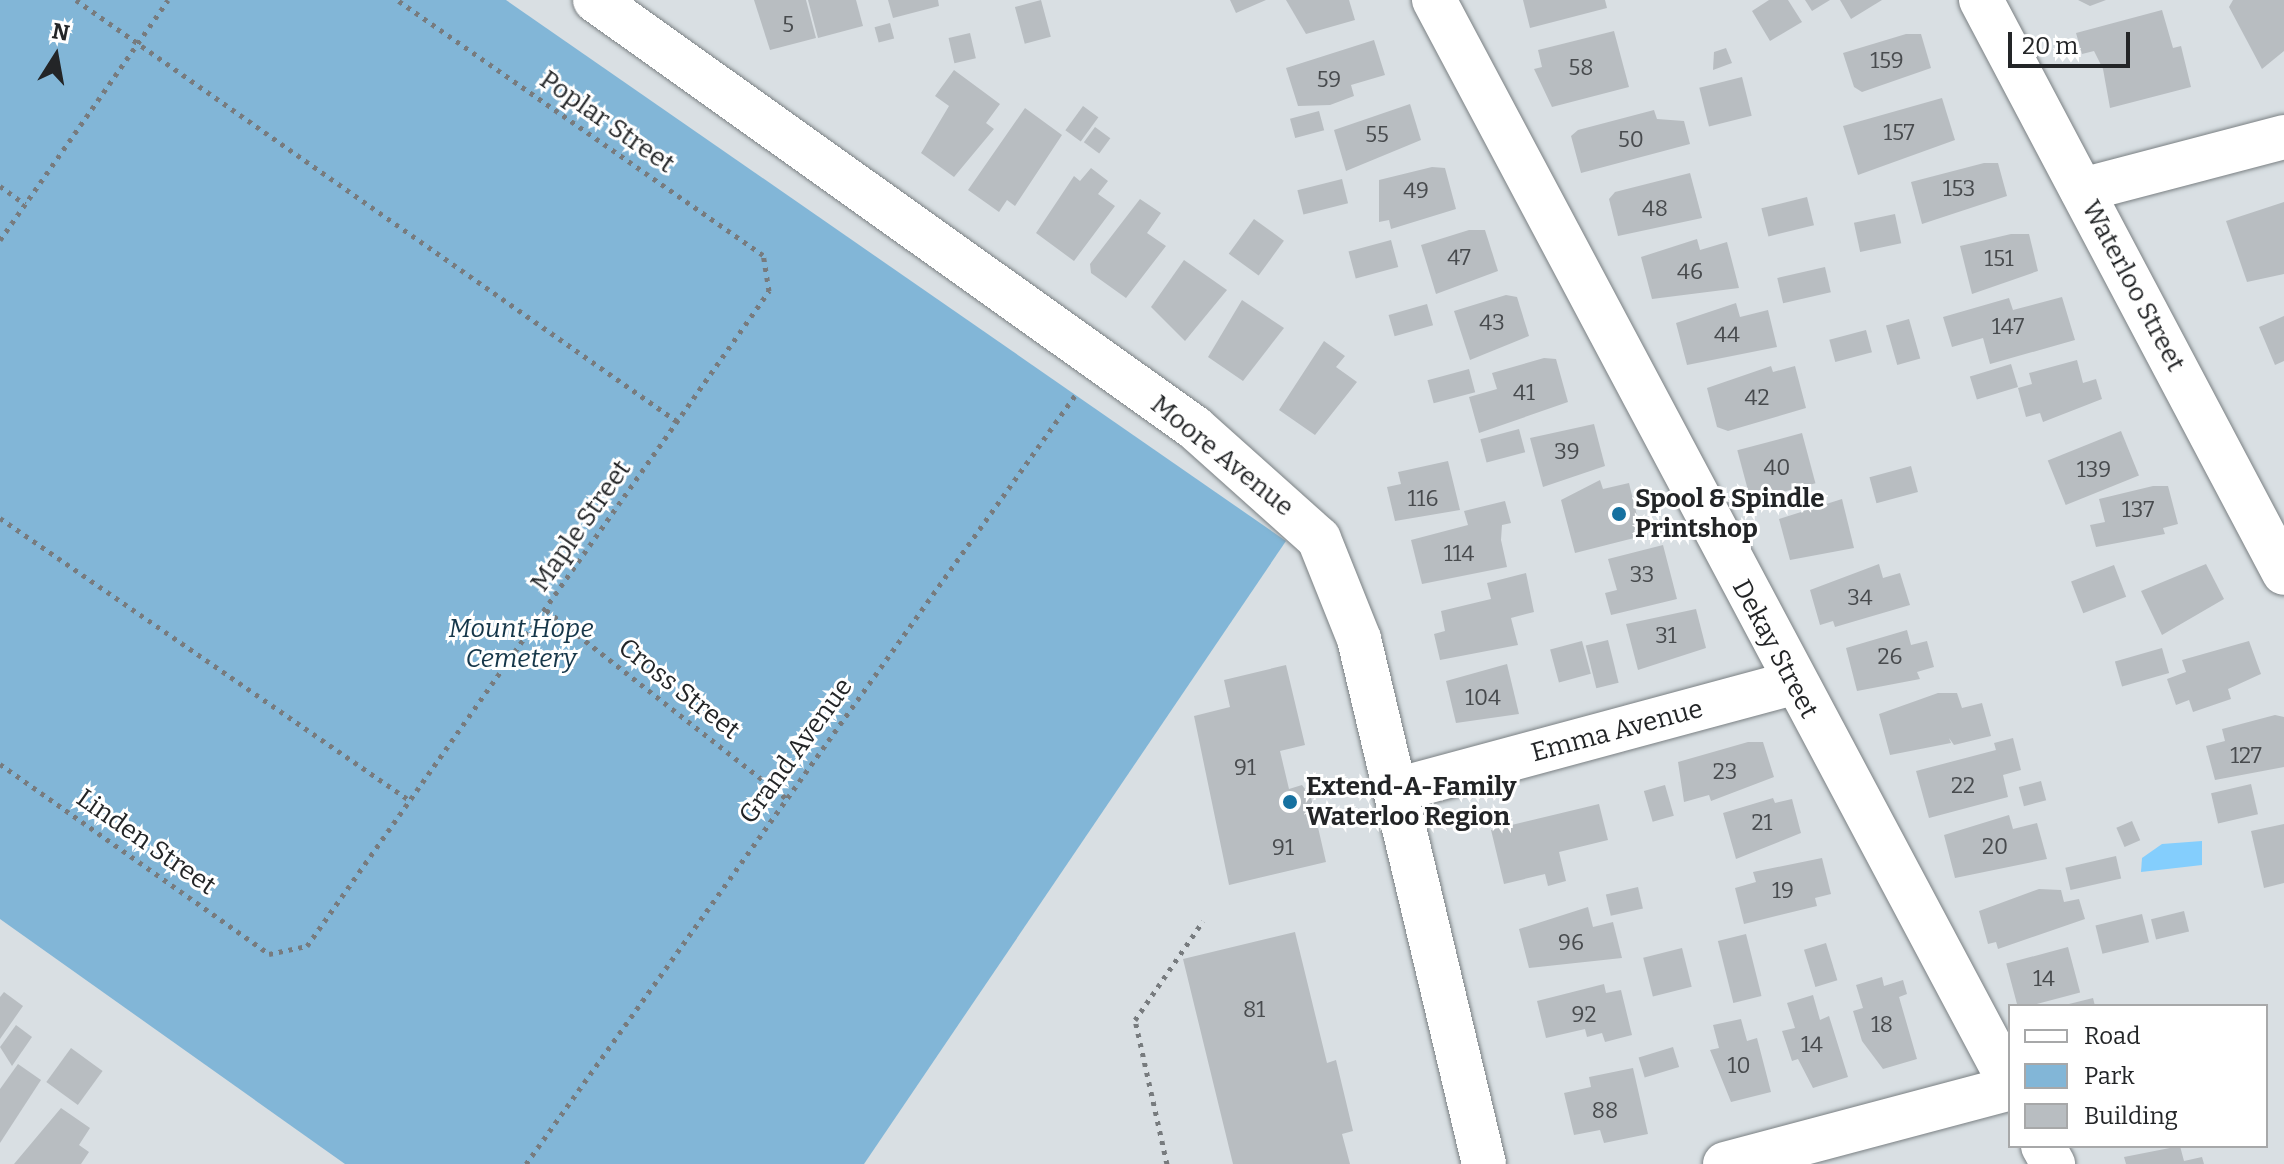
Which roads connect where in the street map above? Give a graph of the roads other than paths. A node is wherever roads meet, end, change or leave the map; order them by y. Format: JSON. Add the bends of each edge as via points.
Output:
{"nodes":[{"id":1,"x":595,"y":0,"type":"edge"},
{"id":2,"x":1434,"y":0,"type":"edge"},
{"id":3,"x":1981,"y":0,"type":"edge"},
{"id":4,"x":2284,"y":137,"type":"edge"},
{"id":5,"x":2082,"y":190,"type":"junction"},
{"id":6,"x":2284,"y":573,"type":"edge"},
{"id":7,"x":1792,"y":683,"type":"junction"},
{"id":8,"x":1396,"y":790,"type":"junction"},
{"id":9,"x":2008,"y":1081,"type":"edge"},
{"id":10,"x":2008,"y":1086,"type":"edge"},
{"id":11,"x":1484,"y":1164,"type":"edge"},
{"id":12,"x":1725,"y":1164,"type":"edge"}],
"edges":[{"from":1,"to":8,"type":"street","name":"Moore Avenue","via":[[1100,361],[1260,481],[1319,539],[1359,639]]},
{"from":2,"to":7,"type":"street","name":"Dekay Street"},
{"from":3,"to":5,"type":"street","name":"Waterloo Street"},
{"from":4,"to":5,"type":"street"},
{"from":5,"to":6,"type":"street","name":"Waterloo Street"},
{"from":7,"to":8,"type":"street","name":"Emma Avenue"},
{"from":7,"to":9,"type":"street","name":"Dekay Street"},
{"from":8,"to":11,"type":"street","name":"Moore Avenue"},
{"from":10,"to":12,"type":"street"}]}
